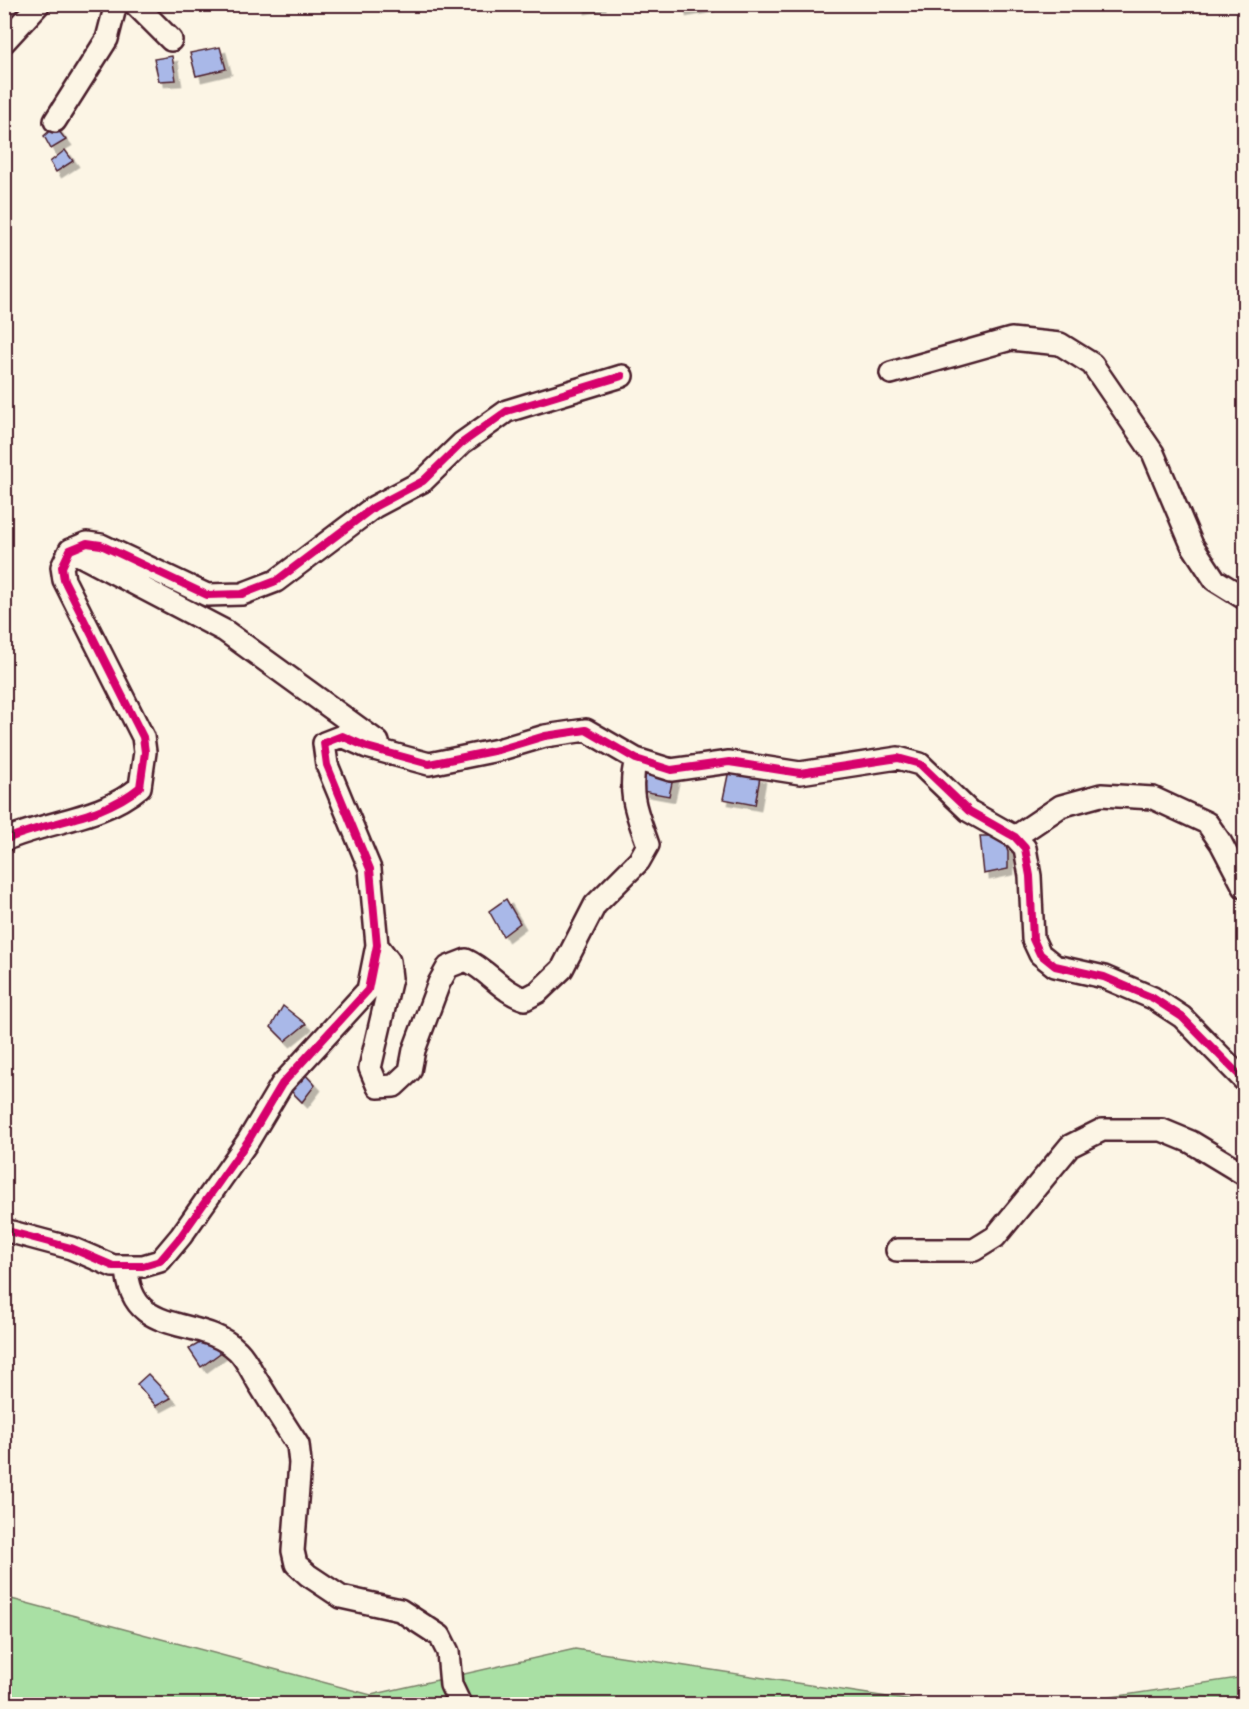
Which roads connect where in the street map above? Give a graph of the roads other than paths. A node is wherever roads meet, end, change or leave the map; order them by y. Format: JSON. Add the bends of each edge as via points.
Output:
{"nodes":[{"id":1,"x":39,"y":4,"type":"edge"},
{"id":2,"x":116,"y":4,"type":"edge"},
{"id":3,"x":135,"y":4,"type":"edge"},
{"id":4,"x":171,"y":40,"type":"dead end"},
{"id":5,"x":4,"y":42,"type":"edge"},
{"id":6,"x":55,"y":121,"type":"dead end"},
{"id":7,"x":891,"y":373,"type":"dead end"},
{"id":8,"x":622,"y":376,"type":"dead end"},
{"id":9,"x":70,"y":550,"type":"junction"},
{"id":10,"x":1245,"y":598,"type":"edge"},
{"id":11,"x":395,"y":755,"type":"junction"},
{"id":12,"x":636,"y":759,"type":"junction"},
{"id":13,"x":1015,"y":837,"type":"junction"},
{"id":14,"x":4,"y":840,"type":"edge"},
{"id":15,"x":1245,"y":887,"type":"edge"},
{"id":16,"x":377,"y":945,"type":"junction"},
{"id":17,"x":1245,"y":1080,"type":"edge"},
{"id":18,"x":1245,"y":1174,"type":"edge"},
{"id":19,"x":4,"y":1230,"type":"edge"},
{"id":20,"x":897,"y":1250,"type":"dead end"},
{"id":21,"x":127,"y":1266,"type":"junction"},
{"id":22,"x":460,"y":1704,"type":"edge"}],
"edges":[{"from":1,"to":5,"type":"street"},
{"from":2,"to":6,"type":"street","via":[[107,39]]},
{"from":3,"to":4,"type":"street"},
{"from":7,"to":10,"type":"street","via":[[1011,339],[1060,344],[1092,364],[1153,453],[1192,545],[1215,580]]},
{"from":8,"to":9,"type":"street","via":[[507,411],[462,443],[423,481],[374,507],[276,581],[242,594],[207,595],[101,545],[87,543]]},
{"from":9,"to":11,"type":"street","via":[[225,631]]},
{"from":9,"to":14,"type":"street","via":[[62,567],[64,580],[143,737],[146,752],[140,787],[124,801],[96,814]]},
{"from":11,"to":12,"type":"street","via":[[429,764],[586,730]]},
{"from":11,"to":16,"type":"street","via":[[342,736],[324,743],[327,765],[370,869]]},
{"from":12,"to":13,"type":"street","via":[[671,770],[729,762],[800,773],[898,758],[920,764],[969,811]]},
{"from":12,"to":16,"type":"street","via":[[630,782],[648,845],[639,861],[595,905],[562,969],[525,999],[512,995],[482,968],[466,960],[448,967],[422,1028],[410,1071],[394,1086],[378,1087],[370,1068],[392,978],[389,961]]},
{"from":13,"to":15,"type":"street","via":[[1061,806],[1101,795],[1153,798],[1207,823]]},
{"from":13,"to":17,"type":"street","via":[[1025,848],[1033,939],[1040,954],[1055,966],[1104,977],[1153,998],[1182,1017]]},
{"from":16,"to":21,"type":"street","via":[[368,990],[282,1084],[248,1141],[181,1236],[160,1261]]},
{"from":18,"to":20,"type":"street","via":[[1162,1130],[1102,1130],[1070,1146],[995,1237],[974,1250]]},
{"from":19,"to":21,"type":"street","via":[[71,1248],[113,1266]]},
{"from":21,"to":22,"type":"street","via":[[128,1284],[136,1302],[163,1322],[222,1338],[239,1352],[298,1445],[293,1551],[296,1564],[341,1597],[400,1610],[440,1636],[448,1652],[451,1685]]}]}
